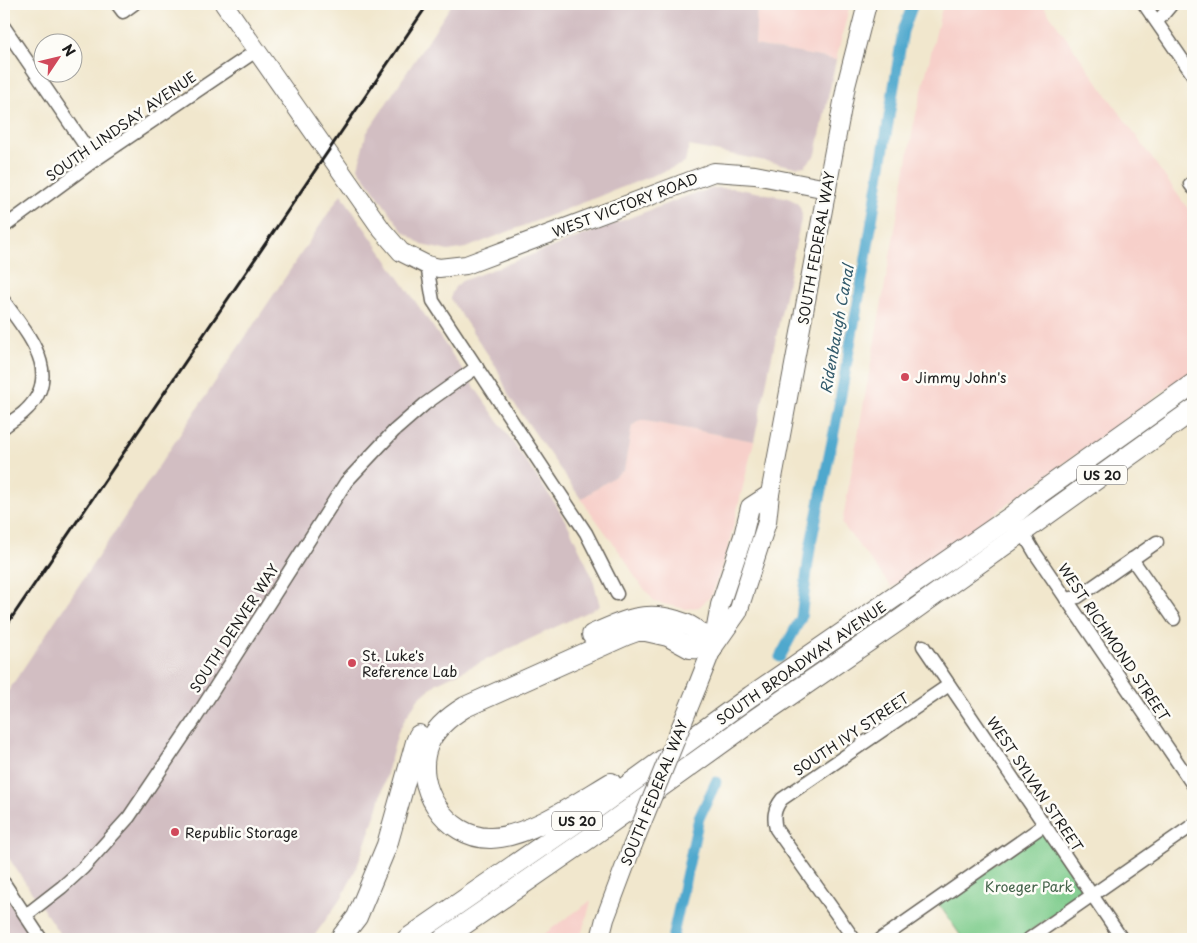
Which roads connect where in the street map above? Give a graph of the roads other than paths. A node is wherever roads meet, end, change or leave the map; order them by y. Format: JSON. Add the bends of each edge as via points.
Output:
{"nodes":[{"id":1,"x":117,"y":4,"type":"edge"},
{"id":2,"x":134,"y":4,"type":"edge"},
{"id":3,"x":224,"y":4,"type":"edge"},
{"id":4,"x":867,"y":4,"type":"edge"},
{"id":5,"x":1144,"y":4,"type":"edge"},
{"id":6,"x":1172,"y":4,"type":"edge"},
{"id":7,"x":1157,"y":22,"type":"junction"},
{"id":8,"x":4,"y":27,"type":"edge"},
{"id":9,"x":8,"y":43,"type":"edge"},
{"id":10,"x":256,"y":51,"type":"junction"},
{"id":11,"x":1193,"y":75,"type":"edge"},
{"id":12,"x":95,"y":160,"type":"junction"},
{"id":13,"x":827,"y":189,"type":"junction"},
{"id":14,"x":4,"y":227,"type":"edge"},
{"id":15,"x":426,"y":265,"type":"junction"},
{"id":16,"x":4,"y":301,"type":"edge"},
{"id":17,"x":477,"y":367,"type":"junction"},
{"id":18,"x":1193,"y":384,"type":"edge"},
{"id":19,"x":1193,"y":410,"type":"edge"},
{"id":20,"x":4,"y":427,"type":"edge"},
{"id":21,"x":1012,"y":516,"type":"junction"},
{"id":22,"x":1024,"y":532,"type":"junction"},
{"id":23,"x":1157,"y":542,"type":"dead end"},
{"id":24,"x":1132,"y":559,"type":"junction"},
{"id":25,"x":617,"y":594,"type":"dead end"},
{"id":26,"x":1066,"y":599,"type":"junction"},
{"id":27,"x":1174,"y":618,"type":"dead end"},
{"id":28,"x":923,"y":646,"type":"dead end"},
{"id":29,"x":712,"y":649,"type":"junction"},
{"id":30,"x":949,"y":685,"type":"junction"},
{"id":31,"x":715,"y":723,"type":"junction"},
{"id":32,"x":1193,"y":785,"type":"edge"},
{"id":33,"x":1044,"y":825,"type":"junction"},
{"id":34,"x":1193,"y":825,"type":"edge"},
{"id":35,"x":4,"y":883,"type":"edge"},
{"id":36,"x":1092,"y":895,"type":"junction"},
{"id":37,"x":493,"y":904,"type":"junction"},
{"id":38,"x":26,"y":915,"type":"junction"},
{"id":39,"x":42,"y":939,"type":"edge"},
{"id":40,"x":340,"y":939,"type":"edge"},
{"id":41,"x":407,"y":939,"type":"edge"},
{"id":42,"x":443,"y":939,"type":"edge"},
{"id":43,"x":458,"y":939,"type":"edge"},
{"id":44,"x":600,"y":939,"type":"edge"},
{"id":45,"x":854,"y":939,"type":"edge"},
{"id":46,"x":881,"y":939,"type":"edge"},
{"id":47,"x":1029,"y":939,"type":"edge"},
{"id":48,"x":1122,"y":939,"type":"edge"}],
"edges":[{"from":1,"to":2,"type":"street","via":[[123,12]]},
{"from":3,"to":10,"type":"main road","name":"WEST VICTORY ROAD"},
{"from":4,"to":13,"type":"main road","name":"SOUTH FEDERAL WAY","via":[[851,62]]},
{"from":5,"to":7,"type":"street"},
{"from":6,"to":7,"type":"street"},
{"from":7,"to":11,"type":"street"},
{"from":8,"to":9,"type":"street"},
{"from":9,"to":12,"type":"street"},
{"from":10,"to":12,"type":"street","name":"SOUTH LINDSAY AVENUE"},
{"from":10,"to":15,"type":"main road","name":"WEST VICTORY ROAD","via":[[382,230],[401,252]]},
{"from":12,"to":14,"type":"street","name":"SOUTH LINDSAY AVENUE"},
{"from":13,"to":15,"type":"main road","name":"WEST VICTORY ROAD","via":[[755,175],[714,172],[466,265],[439,268]]},
{"from":13,"to":29,"type":"main road","name":"SOUTH FEDERAL WAY","via":[[767,522],[738,612]]},
{"from":15,"to":17,"type":"street","via":[[433,301]]},
{"from":16,"to":20,"type":"street","via":[[35,344],[43,382],[37,397]]},
{"from":17,"to":25,"type":"street","via":[[586,533]]},
{"from":17,"to":38,"type":"street","name":"SOUTH DENVER WAY","via":[[394,431],[346,482],[129,818],[83,868]]},
{"from":18,"to":21,"type":"main road","name":"SOUTH BROADWAY AVENUE","number":"US 20"},
{"from":19,"to":22,"type":"main road","name":"SOUTH BROADWAY AVENUE","number":"US 20"},
{"from":21,"to":22,"type":"street","name":"WEST RICHMOND STREET"},
{"from":21,"to":31,"type":"main road","name":"SOUTH BROADWAY AVENUE","number":"US 20"},
{"from":22,"to":26,"type":"street","name":"WEST RICHMOND STREET"},
{"from":22,"to":37,"type":"main road","name":"SOUTH BROADWAY AVENUE","number":"US 20"},
{"from":23,"to":24,"type":"street"},
{"from":24,"to":26,"type":"street","via":[[1078,597]]},
{"from":24,"to":27,"type":"street"},
{"from":26,"to":32,"type":"street","name":"WEST RICHMOND STREET"},
{"from":28,"to":30,"type":"street","name":"WEST SYLVAN STREET"},
{"from":29,"to":31,"type":"main road","via":[[690,648],[668,636],[637,631],[465,707],[449,717],[428,744],[424,760],[426,781],[432,800],[443,817],[457,828],[473,836],[502,837],[540,823]]},
{"from":29,"to":40,"type":"main road","via":[[696,630],[684,623],[654,616],[635,618],[462,694],[442,706],[425,723],[416,742],[387,845],[357,917]]},
{"from":29,"to":44,"type":"main road","name":"SOUTH FEDERAL WAY","bridge":true,"via":[[632,847]]},
{"from":30,"to":33,"type":"street","name":"WEST SYLVAN STREET"},
{"from":30,"to":45,"type":"street","name":"SOUTH IVY STREET","via":[[782,799],[774,812],[776,829]]},
{"from":31,"to":41,"type":"main road","name":"SOUTH BROADWAY AVENUE","number":"US 20"},
{"from":33,"to":36,"type":"street","name":"WEST SYLVAN STREET"},
{"from":33,"to":46,"type":"street"},
{"from":34,"to":36,"type":"street"},
{"from":35,"to":38,"type":"street"},
{"from":36,"to":47,"type":"street"},
{"from":36,"to":48,"type":"street","name":"WEST SYLVAN STREET"},
{"from":37,"to":42,"type":"main road","name":"SOUTH BROADWAY AVENUE","number":"US 20"},
{"from":37,"to":43,"type":"main road"},
{"from":38,"to":39,"type":"street"}]}
